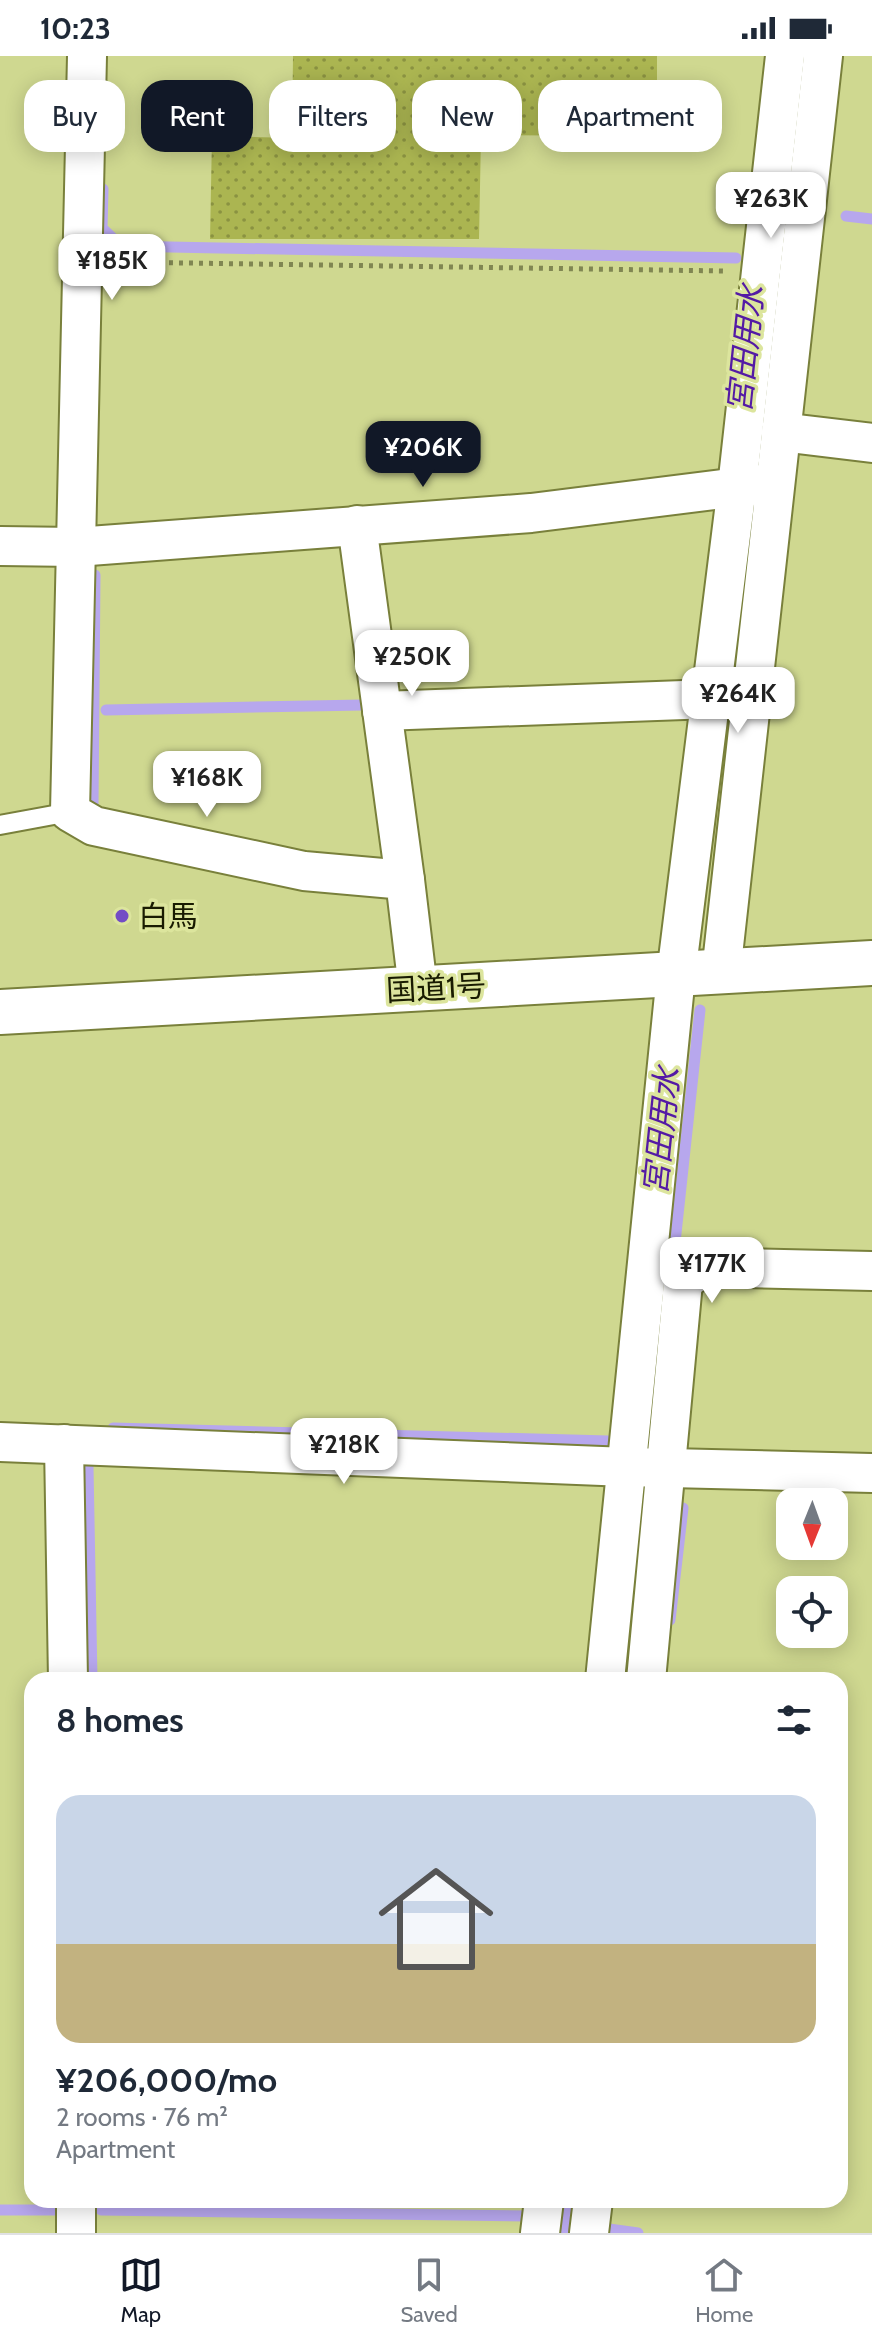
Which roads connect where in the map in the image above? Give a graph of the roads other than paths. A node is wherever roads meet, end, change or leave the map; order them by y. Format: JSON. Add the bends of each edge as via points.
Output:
{"nodes":[{"id":1,"x":87,"y":56,"type":"edge"},
{"id":2,"x":785,"y":56,"type":"edge"},
{"id":3,"x":823,"y":56,"type":"edge"},
{"id":4,"x":781,"y":432,"type":"junction"},
{"id":5,"x":872,"y":443,"type":"edge"},
{"id":6,"x":775,"y":482,"type":"junction"},
{"id":7,"x":737,"y":487,"type":"junction"},
{"id":8,"x":357,"y":525,"type":"junction"},
{"id":9,"x":0,"y":546,"type":"edge"},
{"id":10,"x":76,"y":547,"type":"junction"},
{"id":11,"x":711,"y":699,"type":"junction"},
{"id":12,"x":382,"y":711,"type":"junction"},
{"id":13,"x":70,"y":812,"type":"junction"},
{"id":14,"x":0,"y":825,"type":"edge"},
{"id":15,"x":405,"y":880,"type":"junction"},
{"id":16,"x":872,"y":963,"type":"edge"},
{"id":17,"x":721,"y":973,"type":"junction"},
{"id":18,"x":676,"y":975,"type":"junction"},
{"id":19,"x":418,"y":989,"type":"junction"},
{"id":20,"x":0,"y":1012,"type":"edge"},
{"id":21,"x":872,"y":1271,"type":"edge"},
{"id":22,"x":0,"y":1442,"type":"edge"},
{"id":23,"x":64,"y":1444,"type":"junction"},
{"id":24,"x":627,"y":1467,"type":"junction"},
{"id":25,"x":667,"y":1468,"type":"junction"},
{"id":26,"x":872,"y":1473,"type":"edge"},
{"id":27,"x":68,"y":1672,"type":"edge"},
{"id":28,"x":606,"y":1672,"type":"edge"},
{"id":29,"x":647,"y":1672,"type":"edge"},
{"id":30,"x":76,"y":2208,"type":"edge"},
{"id":31,"x":543,"y":2208,"type":"edge"},
{"id":32,"x":592,"y":2208,"type":"edge"},
{"id":33,"x":76,"y":2233,"type":"edge"},
{"id":34,"x":540,"y":2233,"type":"edge"},
{"id":35,"x":589,"y":2233,"type":"edge"}],
"edges":[{"from":1,"to":10,"type":"street"},
{"from":2,"to":7,"type":"street"},
{"from":3,"to":4,"type":"street"},
{"from":4,"to":5,"type":"street"},
{"from":4,"to":6,"type":"street"},
{"from":6,"to":7,"type":"street"},
{"from":6,"to":17,"type":"street"},
{"from":7,"to":8,"type":"street","via":[[531,513]]},
{"from":7,"to":11,"type":"street"},
{"from":8,"to":10,"type":"street"},
{"from":8,"to":12,"type":"street"},
{"from":9,"to":10,"type":"street"},
{"from":10,"to":13,"type":"street"},
{"from":11,"to":12,"type":"street"},
{"from":11,"to":18,"type":"street"},
{"from":12,"to":15,"type":"street"},
{"from":13,"to":14,"type":"lane"},
{"from":13,"to":15,"type":"street","via":[[94,826],[304,871]]},
{"from":15,"to":19,"type":"street"},
{"from":16,"to":17,"type":"highway","name":"国道1号"},
{"from":17,"to":18,"type":"highway","name":"国道1号"},
{"from":18,"to":19,"type":"highway","name":"国道1号"},
{"from":18,"to":24,"type":"street"},
{"from":19,"to":20,"type":"highway","name":"国道1号"},
{"from":21,"to":25,"type":"street","via":[[702,1267],[683,1282]]},
{"from":22,"to":23,"type":"street"},
{"from":23,"to":24,"type":"street"},
{"from":23,"to":27,"type":"street"},
{"from":24,"to":25,"type":"street"},
{"from":24,"to":28,"type":"street"},
{"from":25,"to":26,"type":"street"},
{"from":25,"to":29,"type":"street"},
{"from":30,"to":33,"type":"street"},
{"from":31,"to":34,"type":"street"},
{"from":32,"to":35,"type":"street"}]}
